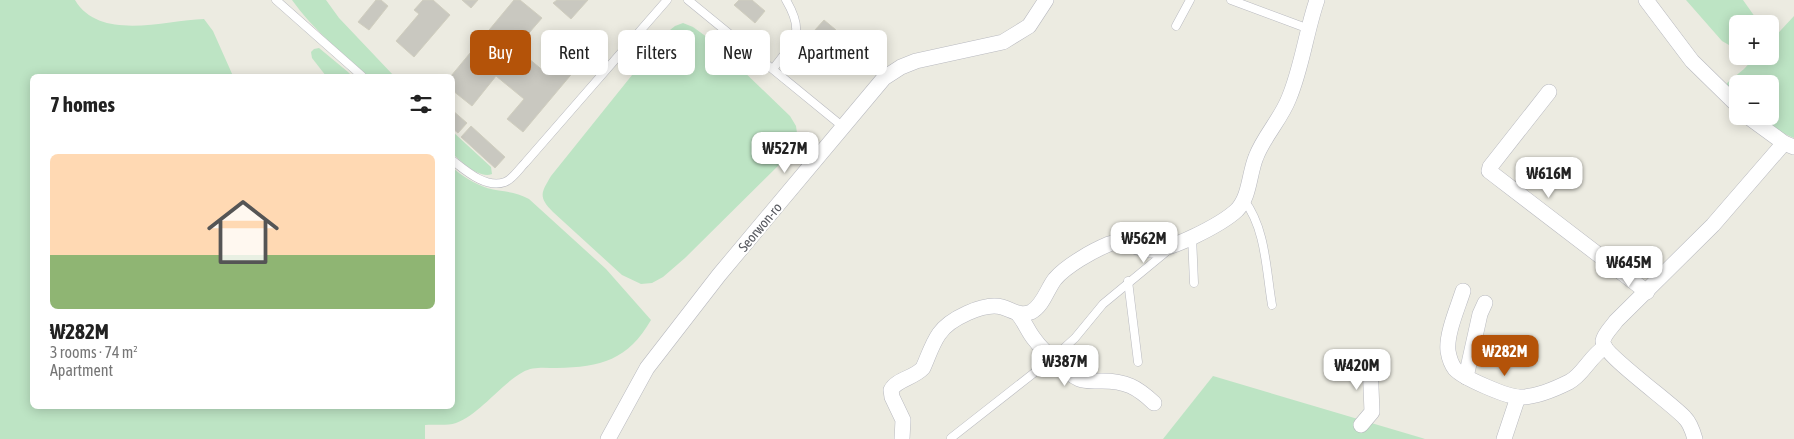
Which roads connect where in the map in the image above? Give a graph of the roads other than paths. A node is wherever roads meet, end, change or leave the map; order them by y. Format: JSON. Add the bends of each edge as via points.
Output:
{"nodes":[{"id":1,"x":276,"y":0,"type":"edge"},
{"id":2,"x":667,"y":0,"type":"edge"},
{"id":3,"x":688,"y":0,"type":"edge"},
{"id":4,"x":786,"y":0,"type":"edge"},
{"id":5,"x":1046,"y":0,"type":"edge"},
{"id":6,"x":1190,"y":0,"type":"edge"},
{"id":7,"x":1230,"y":0,"type":"edge"},
{"id":8,"x":1317,"y":0,"type":"edge"},
{"id":9,"x":1646,"y":0,"type":"edge"},
{"id":10,"x":1176,"y":26,"type":"dead end"},
{"id":11,"x":1309,"y":29,"type":"junction"},
{"id":12,"x":773,"y":69,"type":"junction"},
{"id":13,"x":360,"y":74,"type":"edge"},
{"id":14,"x":1548,"y":92,"type":"dead end"},
{"id":15,"x":1729,"y":97,"type":"edge"},
{"id":16,"x":1760,"y":125,"type":"edge"},
{"id":17,"x":842,"y":126,"type":"junction"},
{"id":18,"x":1789,"y":145,"type":"edge"},
{"id":19,"x":455,"y":162,"type":"edge"},
{"id":20,"x":1244,"y":200,"type":"junction"},
{"id":21,"x":1192,"y":236,"type":"junction"},
{"id":22,"x":1175,"y":244,"type":"junction"},
{"id":23,"x":1128,"y":282,"type":"junction"},
{"id":24,"x":1194,"y":283,"type":"dead end"},
{"id":25,"x":1463,"y":291,"type":"dead end"},
{"id":26,"x":1647,"y":292,"type":"junction"},
{"id":27,"x":1485,"y":303,"type":"dead end"},
{"id":28,"x":1272,"y":304,"type":"dead end"},
{"id":29,"x":1018,"y":314,"type":"junction"},
{"id":30,"x":1605,"y":348,"type":"junction"},
{"id":31,"x":1053,"y":358,"type":"junction"},
{"id":32,"x":1138,"y":362,"type":"dead end"},
{"id":33,"x":1370,"y":363,"type":"dead end"},
{"id":34,"x":1466,"y":377,"type":"junction"},
{"id":35,"x":1518,"y":397,"type":"junction"},
{"id":36,"x":1154,"y":403,"type":"dead end"},
{"id":37,"x":1362,"y":425,"type":"dead end"},
{"id":38,"x":951,"y":438,"type":"edge"},
{"id":39,"x":608,"y":439,"type":"edge"},
{"id":40,"x":902,"y":439,"type":"edge"},
{"id":41,"x":1504,"y":439,"type":"edge"},
{"id":42,"x":1696,"y":439,"type":"edge"}],
"edges":[{"from":1,"to":13,"type":"lane"},
{"from":2,"to":19,"type":"lane","via":[[505,182],[484,181]]},
{"from":3,"to":12,"type":"lane"},
{"from":4,"to":12,"type":"lane","via":[[797,30],[795,39]]},
{"from":5,"to":17,"type":"street","name":"Seorwon-ro","via":[[1029,26],[1003,42],[916,61],[889,74]]},
{"from":6,"to":10,"type":"lane"},
{"from":7,"to":11,"type":"lane"},
{"from":8,"to":11,"type":"street"},
{"from":9,"to":15,"type":"street","via":[[1692,60]]},
{"from":11,"to":20,"type":"street","via":[[1289,99],[1257,154]]},
{"from":12,"to":17,"type":"lane"},
{"from":14,"to":26,"type":"street","via":[[1489,171]]},
{"from":16,"to":18,"type":"street"},
{"from":17,"to":39,"type":"street","name":"Seorwon-ro","via":[[647,368]]},
{"from":18,"to":26,"type":"street"},
{"from":20,"to":21,"type":"street","via":[[1226,218]]},
{"from":20,"to":28,"type":"lane","via":[[1259,226]]},
{"from":21,"to":22,"type":"street"},
{"from":21,"to":24,"type":"lane"},
{"from":22,"to":23,"type":"lane"},
{"from":22,"to":29,"type":"street","via":[[1150,250],[1118,242],[1109,244],[1063,271],[1033,311]]},
{"from":23,"to":31,"type":"lane"},
{"from":23,"to":32,"type":"lane"},
{"from":25,"to":34,"type":"street","via":[[1448,349],[1454,368]]},
{"from":26,"to":30,"type":"street","via":[[1605,336]]},
{"from":27,"to":34,"type":"street"},
{"from":29,"to":31,"type":"street","via":[[1036,342]]},
{"from":29,"to":40,"type":"street","via":[[1000,306],[978,308],[941,332],[923,368],[891,390],[903,420]]},
{"from":30,"to":35,"type":"street","via":[[1596,353],[1570,381],[1545,392]]},
{"from":30,"to":42,"type":"street","via":[[1686,418]]},
{"from":31,"to":36,"type":"street","via":[[1078,379],[1128,384],[1138,388]]},
{"from":31,"to":38,"type":"lane"},
{"from":33,"to":37,"type":"street","via":[[1372,412]]},
{"from":34,"to":35,"type":"street"},
{"from":35,"to":41,"type":"street"}]}
